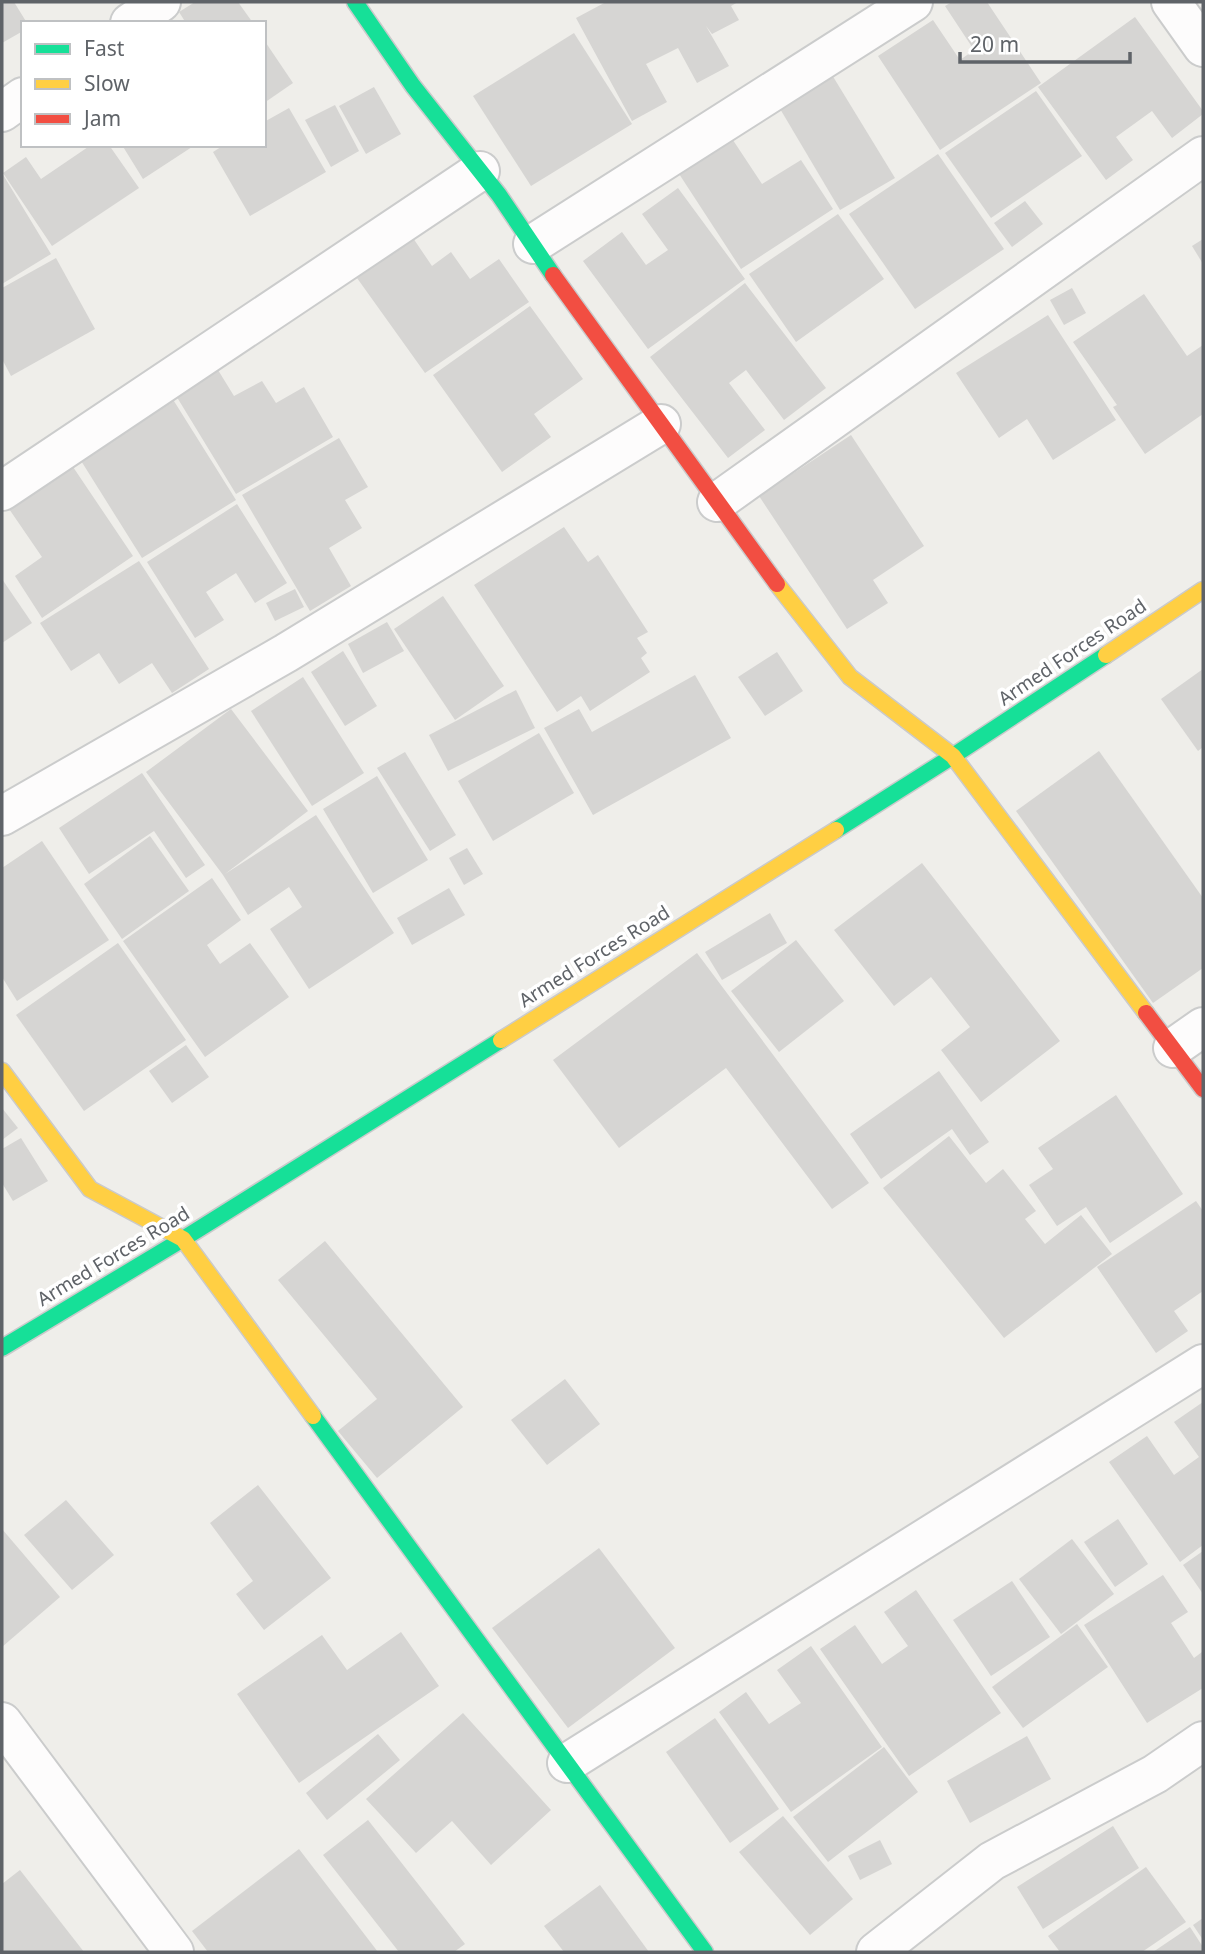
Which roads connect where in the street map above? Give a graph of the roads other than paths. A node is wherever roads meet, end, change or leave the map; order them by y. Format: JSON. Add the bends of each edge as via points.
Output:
{"nodes":[{"id":1,"x":161,"y":2,"type":"edge"},
{"id":2,"x":913,"y":2,"type":"edge"},
{"id":3,"x":1171,"y":2,"type":"edge"},
{"id":4,"x":359,"y":3,"type":"edge"},
{"id":5,"x":133,"y":21,"type":"edge"},
{"id":6,"x":1203,"y":47,"type":"edge"},
{"id":7,"x":21,"y":98,"type":"edge"},
{"id":8,"x":2,"y":111,"type":"edge"},
{"id":9,"x":1203,"y":156,"type":"edge"},
{"id":10,"x":480,"y":171,"type":"junction"},
{"id":11,"x":533,"y":244,"type":"junction"},
{"id":12,"x":661,"y":424,"type":"junction"},
{"id":13,"x":2,"y":491,"type":"edge"},
{"id":14,"x":717,"y":502,"type":"junction"},
{"id":15,"x":1203,"y":590,"type":"edge"},
{"id":16,"x":953,"y":757,"type":"junction"},
{"id":17,"x":2,"y":816,"type":"edge"},
{"id":18,"x":1203,"y":1027,"type":"edge"},
{"id":19,"x":1173,"y":1048,"type":"junction"},
{"id":20,"x":2,"y":1071,"type":"edge"},
{"id":21,"x":1203,"y":1089,"type":"edge"},
{"id":22,"x":183,"y":1239,"type":"junction"},
{"id":23,"x":2,"y":1348,"type":"edge"},
{"id":24,"x":1203,"y":1364,"type":"edge"},
{"id":25,"x":2,"y":1722,"type":"edge"},
{"id":26,"x":1203,"y":1741,"type":"edge"},
{"id":27,"x":567,"y":1763,"type":"junction"},
{"id":28,"x":174,"y":1952,"type":"edge"},
{"id":29,"x":705,"y":1952,"type":"edge"},
{"id":30,"x":876,"y":1952,"type":"edge"}],
"edges":[{"from":1,"to":5,"type":"street"},
{"from":2,"to":11,"type":"street"},
{"from":3,"to":6,"type":"street"},
{"from":4,"to":10,"type":"street","via":[[413,86]]},
{"from":7,"to":8,"type":"street"},
{"from":9,"to":14,"type":"street"},
{"from":10,"to":11,"type":"street"},
{"from":10,"to":13,"type":"street"},
{"from":11,"to":12,"type":"street"},
{"from":12,"to":14,"type":"street"},
{"from":12,"to":17,"type":"street","via":[[286,653]]},
{"from":14,"to":16,"type":"street","via":[[850,677]]},
{"from":15,"to":16,"type":"street","name":"Armed Forces Road"},
{"from":16,"to":19,"type":"street"},
{"from":16,"to":22,"type":"street","name":"Armed Forces Road"},
{"from":18,"to":19,"type":"street"},
{"from":19,"to":21,"type":"street"},
{"from":20,"to":22,"type":"street","via":[[90,1189]]},
{"from":22,"to":23,"type":"street","name":"Armed Forces Road"},
{"from":22,"to":27,"type":"street"},
{"from":24,"to":27,"type":"street"},
{"from":25,"to":28,"type":"street"},
{"from":26,"to":30,"type":"street","via":[[1155,1774],[992,1861]]},
{"from":27,"to":29,"type":"street"}]}
